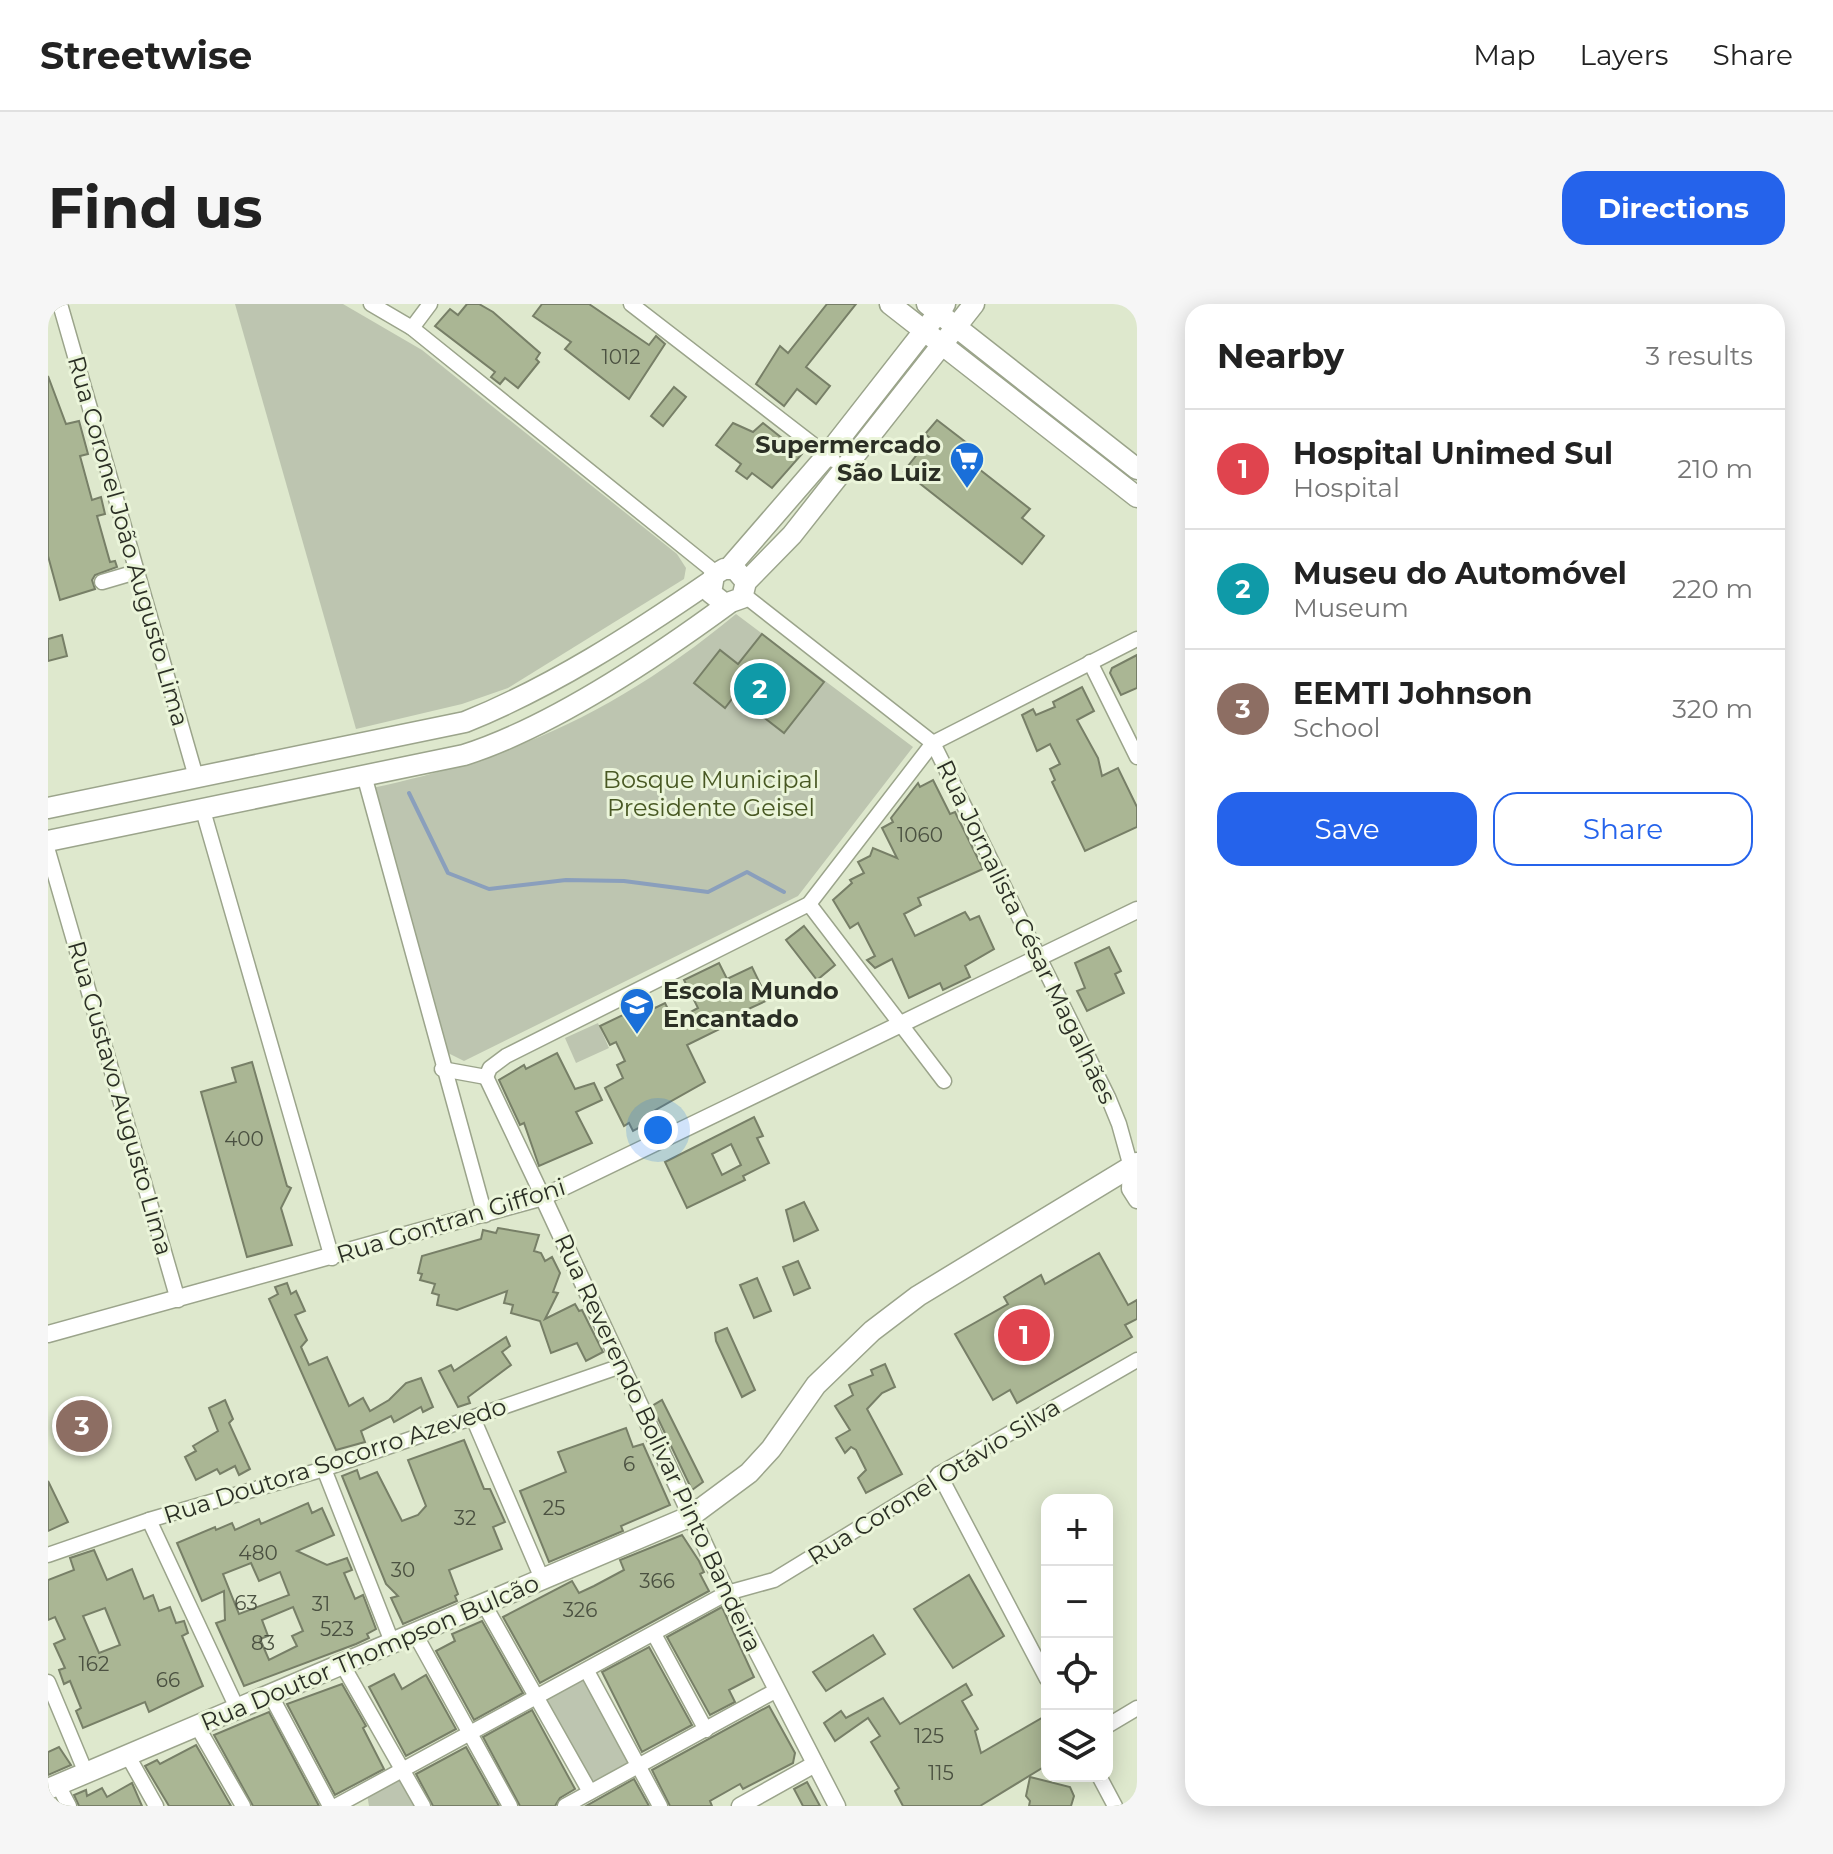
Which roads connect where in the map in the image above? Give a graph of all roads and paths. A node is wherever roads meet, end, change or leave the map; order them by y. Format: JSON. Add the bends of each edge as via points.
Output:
{"nodes":[{"id":1,"x":60,"y":304,"type":"edge"},
{"id":2,"x":371,"y":304,"type":"edge"},
{"id":3,"x":430,"y":304,"type":"edge"},
{"id":4,"x":631,"y":304,"type":"edge"},
{"id":5,"x":890,"y":304,"type":"edge"},
{"id":6,"x":974,"y":304,"type":"edge"},
{"id":7,"x":937,"y":307,"type":"edge"},
{"id":8,"x":957,"y":327,"type":"junction"},
{"id":9,"x":412,"y":328,"type":"junction"},
{"id":10,"x":924,"y":331,"type":"junction"},
{"id":11,"x":942,"y":345,"type":"junction"},
{"id":12,"x":1114,"y":451,"type":"junction"},
{"id":13,"x":827,"y":455,"type":"junction"},
{"id":14,"x":1100,"y":468,"type":"junction"},
{"id":15,"x":844,"y":469,"type":"junction"},
{"id":16,"x":1137,"y":469,"type":"edge"},
{"id":17,"x":1137,"y":497,"type":"edge"},
{"id":18,"x":136,"y":572,"type":"junction"},
{"id":19,"x":719,"y":574,"type":"junction"},
{"id":20,"x":102,"y":582,"type":"dead end"},
{"id":21,"x":739,"y":594,"type":"junction"},
{"id":22,"x":1137,"y":639,"type":"edge"},
{"id":23,"x":1090,"y":662,"type":"junction"},
{"id":24,"x":933,"y":743,"type":"junction"},
{"id":25,"x":346,"y":748,"type":"junction"},
{"id":26,"x":1137,"y":757,"type":"edge"},
{"id":27,"x":278,"y":761,"type":"junction"},
{"id":28,"x":357,"y":776,"type":"junction"},
{"id":29,"x":196,"y":777,"type":"junction"},
{"id":30,"x":284,"y":790,"type":"junction"},
{"id":31,"x":202,"y":807,"type":"junction"},
{"id":32,"x":48,"y":808,"type":"edge"},
{"id":33,"x":48,"y":841,"type":"edge"},
{"id":34,"x":48,"y":851,"type":"edge"},
{"id":35,"x":809,"y":904,"type":"junction"},
{"id":36,"x":1137,"y":910,"type":"edge"},
{"id":37,"x":1040,"y":957,"type":"junction"},
{"id":38,"x":902,"y":1025,"type":"junction"},
{"id":39,"x":442,"y":1069,"type":"junction"},
{"id":40,"x":486,"y":1077,"type":"junction"},
{"id":41,"x":944,"y":1081,"type":"dead end"},
{"id":42,"x":1134,"y":1165,"type":"edge"},
{"id":43,"x":543,"y":1197,"type":"junction"},
{"id":44,"x":1137,"y":1200,"type":"edge"},
{"id":45,"x":485,"y":1215,"type":"junction"},
{"id":46,"x":332,"y":1258,"type":"junction"},
{"id":47,"x":178,"y":1300,"type":"junction"},
{"id":48,"x":48,"y":1334,"type":"edge"},
{"id":49,"x":1137,"y":1360,"type":"edge"},
{"id":50,"x":621,"y":1366,"type":"junction"},
{"id":51,"x":473,"y":1418,"type":"junction"},
{"id":52,"x":324,"y":1469,"type":"junction"},
{"id":53,"x":939,"y":1474,"type":"junction"},
{"id":54,"x":691,"y":1516,"type":"junction"},
{"id":55,"x":149,"y":1520,"type":"junction"},
{"id":56,"x":48,"y":1555,"type":"edge"},
{"id":57,"x":543,"y":1581,"type":"junction"},
{"id":58,"x":727,"y":1593,"type":"junction"},
{"id":59,"x":485,"y":1606,"type":"junction"},
{"id":60,"x":414,"y":1632,"type":"junction"},
{"id":61,"x":654,"y":1634,"type":"junction"},
{"id":62,"x":392,"y":1642,"type":"junction"},
{"id":63,"x":342,"y":1664,"type":"junction"},
{"id":64,"x":1041,"y":1668,"type":"edge"},
{"id":65,"x":587,"y":1671,"type":"junction"},
{"id":66,"x":48,"y":1682,"type":"edge"},
{"id":67,"x":775,"y":1691,"type":"junction"},
{"id":68,"x":270,"y":1694,"type":"junction"},
{"id":69,"x":538,"y":1696,"type":"junction"},
{"id":70,"x":237,"y":1708,"type":"junction"},
{"id":71,"x":1137,"y":1708,"type":"edge"},
{"id":72,"x":1113,"y":1722,"type":"edge"},
{"id":73,"x":197,"y":1726,"type":"junction"},
{"id":74,"x":706,"y":1730,"type":"junction"},
{"id":75,"x":468,"y":1732,"type":"junction"},
{"id":76,"x":128,"y":1756,"type":"junction"},
{"id":77,"x":815,"y":1764,"type":"junction"},
{"id":78,"x":637,"y":1766,"type":"junction"},
{"id":79,"x":403,"y":1770,"type":"junction"},
{"id":80,"x":86,"y":1773,"type":"junction"},
{"id":81,"x":1102,"y":1782,"type":"edge"},
{"id":82,"x":53,"y":1787,"type":"edge"},
{"id":83,"x":590,"y":1792,"type":"junction"},
{"id":84,"x":360,"y":1801,"type":"edge"},
{"id":85,"x":69,"y":1806,"type":"edge"},
{"id":86,"x":156,"y":1806,"type":"edge"},
{"id":87,"x":243,"y":1806,"type":"edge"},
{"id":88,"x":330,"y":1806,"type":"edge"},
{"id":89,"x":336,"y":1806,"type":"edge"},
{"id":90,"x":423,"y":1806,"type":"edge"},
{"id":91,"x":510,"y":1806,"type":"edge"},
{"id":92,"x":565,"y":1806,"type":"edge"},
{"id":93,"x":660,"y":1806,"type":"edge"},
{"id":94,"x":740,"y":1806,"type":"edge"},
{"id":95,"x":837,"y":1806,"type":"edge"},
{"id":96,"x":1115,"y":1806,"type":"edge"}],
"edges":[{"from":1,"to":18,"type":"street","name":"Rua Coronel João Augusto Lima"},
{"from":2,"to":9,"type":"street"},
{"from":3,"to":9,"type":"street"},
{"from":4,"to":13,"type":"street"},
{"from":5,"to":10,"type":"main road"},
{"from":6,"to":8,"type":"main road"},
{"from":7,"to":8,"type":"main road"},
{"from":7,"to":10,"type":"main road"},
{"from":8,"to":11,"type":"main road"},
{"from":8,"to":12,"type":"main road"},
{"from":9,"to":19,"type":"street"},
{"from":10,"to":11,"type":"main road"},
{"from":10,"to":13,"type":"main road"},
{"from":11,"to":14,"type":"main road"},
{"from":11,"to":15,"type":"main road"},
{"from":12,"to":14,"type":"main road"},
{"from":12,"to":16,"type":"main road"},
{"from":13,"to":15,"type":"street"},
{"from":13,"to":19,"type":"main road"},
{"from":14,"to":17,"type":"main road"},
{"from":15,"to":21,"type":"main road"},
{"from":18,"to":20,"type":"street"},
{"from":18,"to":29,"type":"street","name":"Rua Coronel João Augusto Lima"},
{"from":19,"to":21,"type":"main road","via":[[740,572]]},
{"from":19,"to":21,"type":"main road","via":[[713,596]]},
{"from":19,"to":25,"type":"main road","via":[[516,701],[465,722]]},
{"from":21,"to":24,"type":"street","name":"Rua Jornalista César Magalhães"},
{"from":21,"to":28,"type":"main road","via":[[694,629],[521,733],[464,755]]},
{"from":22,"to":23,"type":"street"},
{"from":23,"to":24,"type":"street"},
{"from":23,"to":26,"type":"street"},
{"from":24,"to":35,"type":"street"},
{"from":24,"to":37,"type":"street","name":"Rua Jornalista César Magalhães"},
{"from":25,"to":27,"type":"main road"},
{"from":25,"to":28,"type":"main road"},
{"from":27,"to":29,"type":"main road"},
{"from":27,"to":30,"type":"main road"},
{"from":28,"to":30,"type":"main road"},
{"from":28,"to":39,"type":"street"},
{"from":29,"to":32,"type":"main road"},
{"from":30,"to":31,"type":"main road"},
{"from":31,"to":33,"type":"main road"},
{"from":31,"to":46,"type":"street"},
{"from":34,"to":47,"type":"street","name":"Rua Gustavo Augusto Lima"},
{"from":35,"to":38,"type":"street"},
{"from":35,"to":40,"type":"street","via":[[506,1056]]},
{"from":36,"to":37,"type":"street","name":"Rua Gontran Giffoni"},
{"from":37,"to":38,"type":"street","name":"Rua Gontran Giffoni"},
{"from":37,"to":42,"type":"street","name":"Rua Jornalista César Magalhães"},
{"from":38,"to":41,"type":"street"},
{"from":38,"to":43,"type":"street","name":"Rua Gontran Giffoni"},
{"from":39,"to":40,"type":"street"},
{"from":39,"to":45,"type":"street"},
{"from":40,"to":43,"type":"street","name":"Rua Reverendo Bolivar Pinto Bandeira"},
{"from":42,"to":44,"type":"street","via":[[1130,1189]]},
{"from":42,"to":54,"type":"main road","name":"Rua Doutor Thompson Bulcão","via":[[918,1296],[872,1331],[816,1385],[749,1473]]},
{"from":43,"to":45,"type":"street","name":"Rua Gontran Giffoni"},
{"from":43,"to":50,"type":"street","name":"Rua Reverendo Bolivar Pinto Bandeira"},
{"from":45,"to":46,"type":"street","name":"Rua Gontran Giffoni"},
{"from":46,"to":47,"type":"street","name":"Rua Gontran Giffoni"},
{"from":47,"to":48,"type":"street","name":"Rua Gontran Giffoni"},
{"from":49,"to":53,"type":"street","name":"Rua Coronel Otávio Silva"},
{"from":50,"to":51,"type":"street","name":"Rua Doutora Socorro Azevedo"},
{"from":50,"to":54,"type":"street","name":"Rua Reverendo Bolivar Pinto Bandeira"},
{"from":51,"to":52,"type":"street","name":"Rua Doutora Socorro Azevedo"},
{"from":51,"to":57,"type":"street"},
{"from":52,"to":55,"type":"street","name":"Rua Doutora Socorro Azevedo"},
{"from":52,"to":62,"type":"street"},
{"from":53,"to":58,"type":"street","name":"Rua Coronel Otávio Silva","via":[[774,1580]]},
{"from":53,"to":64,"type":"street"},
{"from":54,"to":57,"type":"main road","name":"Rua Doutor Thompson Bulcão"},
{"from":54,"to":58,"type":"street","name":"Rua Reverendo Bolivar Pinto Bandeira"},
{"from":55,"to":56,"type":"street","name":"Rua Doutora Socorro Azevedo"},
{"from":55,"to":70,"type":"street"},
{"from":57,"to":59,"type":"main road","name":"Rua Doutor Thompson Bulcão"},
{"from":58,"to":61,"type":"street","name":"Rua Coronel Otávio Silva"},
{"from":58,"to":67,"type":"street","name":"Rua Reverendo Bolivar Pinto Bandeira"},
{"from":59,"to":60,"type":"main road","name":"Rua Doutor Thompson Bulcão"},
{"from":59,"to":69,"type":"street"},
{"from":60,"to":62,"type":"main road","name":"Rua Doutor Thompson Bulcão"},
{"from":60,"to":75,"type":"street"},
{"from":61,"to":65,"type":"street","name":"Rua Coronel Otávio Silva"},
{"from":61,"to":74,"type":"street"},
{"from":62,"to":63,"type":"main road","name":"Rua Doutor Thompson Bulcão"},
{"from":63,"to":68,"type":"main road","name":"Rua Doutor Thompson Bulcão"},
{"from":63,"to":79,"type":"street"},
{"from":65,"to":69,"type":"street","name":"Rua Coronel Otávio Silva"},
{"from":65,"to":78,"type":"street"},
{"from":66,"to":80,"type":"street"},
{"from":67,"to":74,"type":"street"},
{"from":67,"to":77,"type":"street","name":"Rua Reverendo Bolivar Pinto Bandeira"},
{"from":68,"to":70,"type":"main road","name":"Rua Doutor Thompson Bulcão"},
{"from":68,"to":88,"type":"street"},
{"from":69,"to":75,"type":"street","name":"Rua Coronel Otávio Silva"},
{"from":69,"to":83,"type":"street"},
{"from":70,"to":73,"type":"main road","name":"Rua Doutor Thompson Bulcão"},
{"from":71,"to":72,"type":"street"},
{"from":73,"to":76,"type":"main road","name":"Rua Doutor Thompson Bulcão"},
{"from":73,"to":87,"type":"street"},
{"from":74,"to":78,"type":"street"},
{"from":75,"to":79,"type":"street","name":"Rua Coronel Otávio Silva"},
{"from":75,"to":91,"type":"street"},
{"from":76,"to":80,"type":"main road","name":"Rua Doutor Thompson Bulcão"},
{"from":76,"to":86,"type":"street"},
{"from":77,"to":94,"type":"street"},
{"from":77,"to":95,"type":"street","name":"Rua Reverendo Bolivar Pinto Bandeira"},
{"from":78,"to":83,"type":"street"},
{"from":78,"to":93,"type":"street"},
{"from":79,"to":84,"type":"street","name":"Rua Coronel Otávio Silva"},
{"from":79,"to":90,"type":"street"},
{"from":80,"to":82,"type":"main road","name":"Rua Doutor Thompson Bulcão"},
{"from":81,"to":96,"type":"street"},
{"from":82,"to":85,"type":"street"},
{"from":83,"to":92,"type":"street"},
{"from":84,"to":89,"type":"street","name":"Rua Coronel Otávio Silva"}]}
